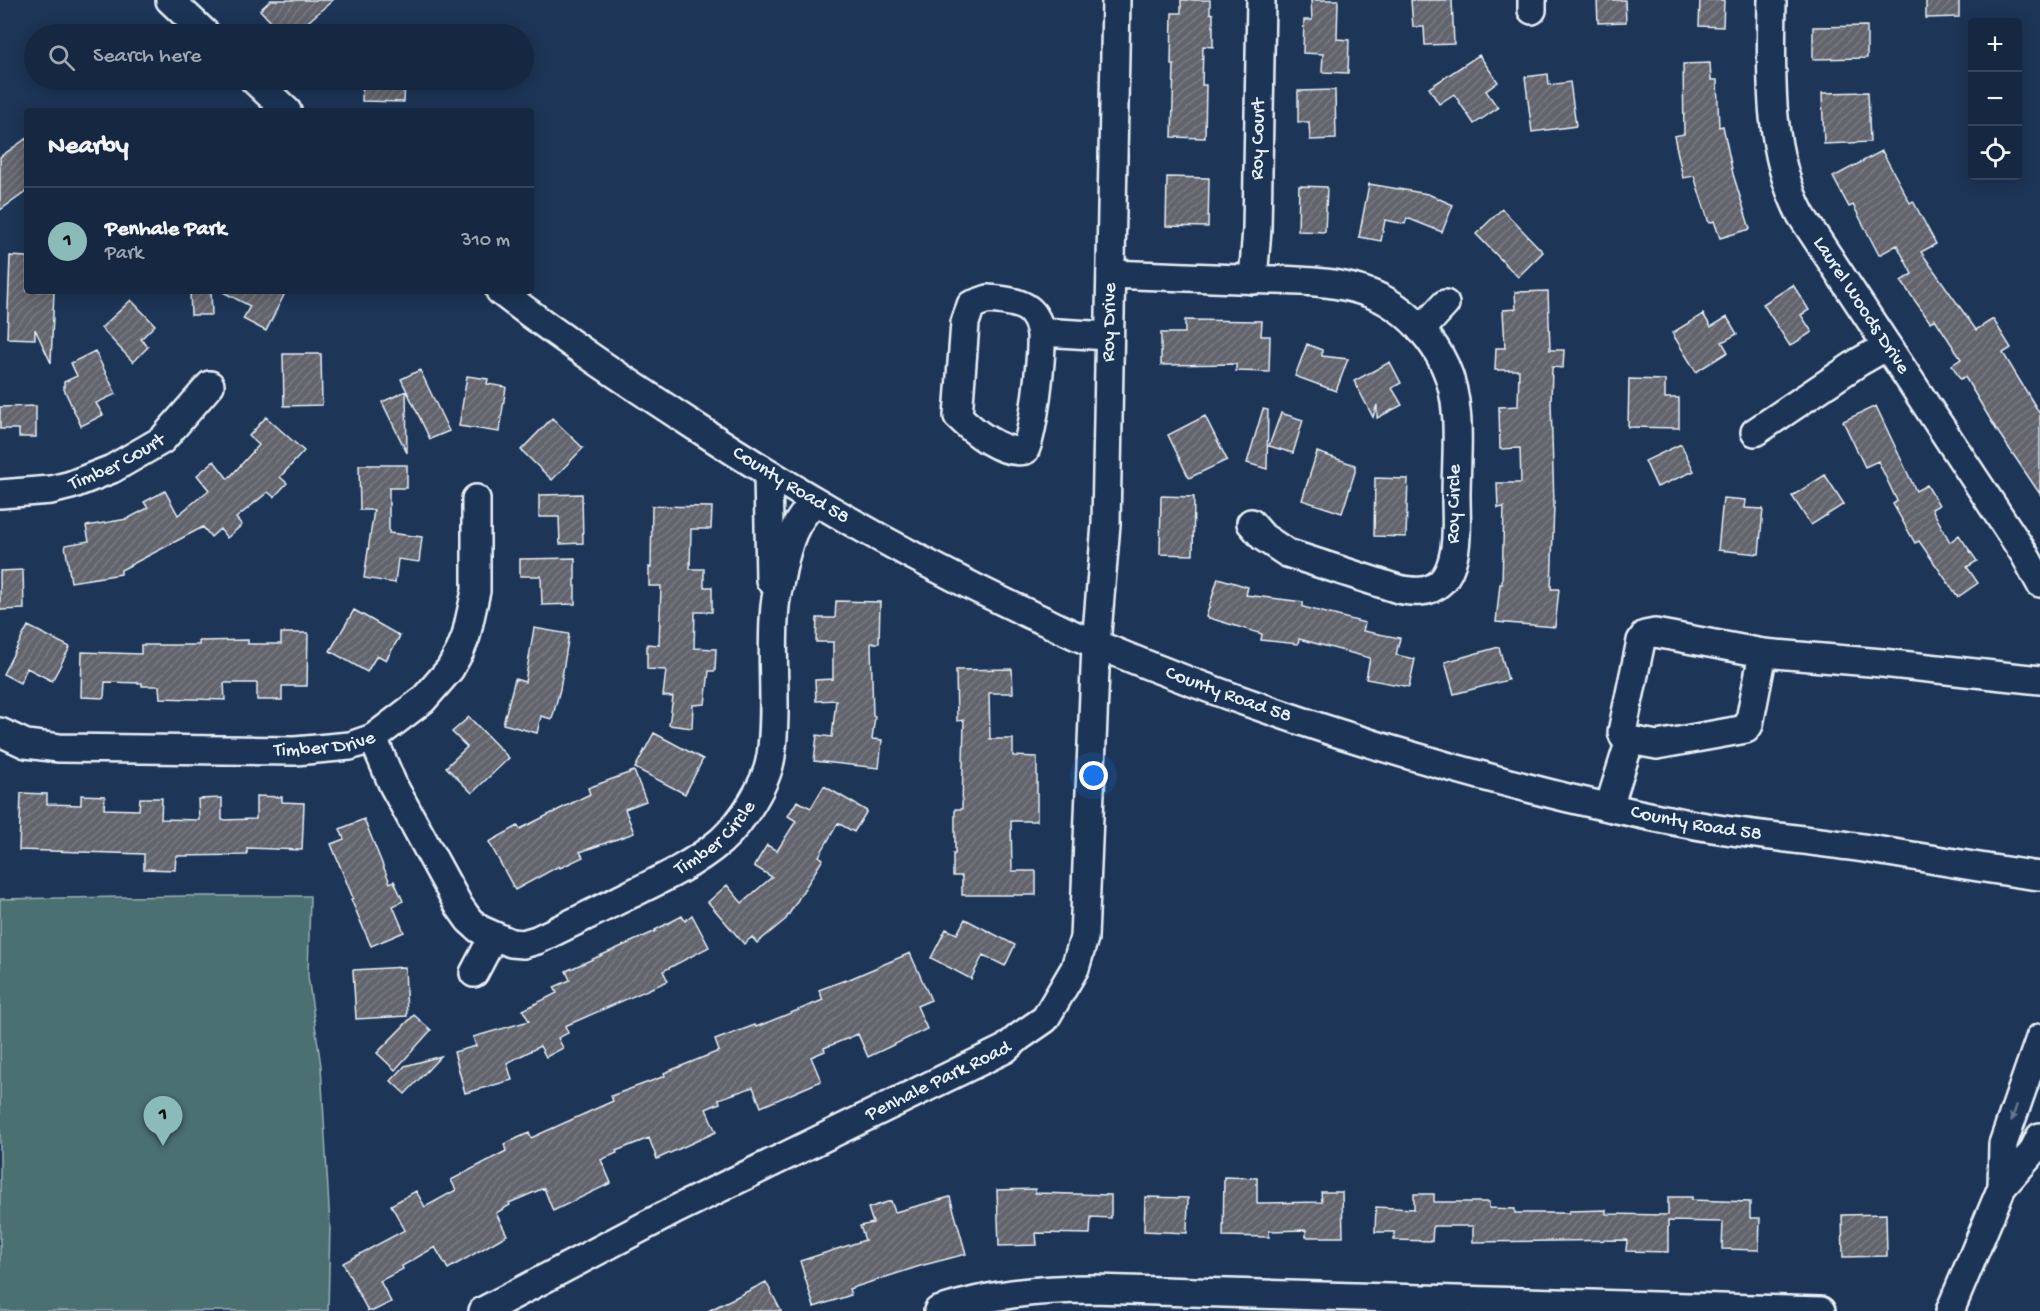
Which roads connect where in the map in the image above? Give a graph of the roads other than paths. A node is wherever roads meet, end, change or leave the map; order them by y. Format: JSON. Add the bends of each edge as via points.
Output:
{"nodes":[{"id":1,"x":170,"y":0,"type":"edge"},
{"id":2,"x":1116,"y":0,"type":"edge"},
{"id":3,"x":1261,"y":0,"type":"edge"},
{"id":4,"x":1772,"y":0,"type":"edge"},
{"id":5,"x":195,"y":24,"type":"edge"},
{"id":6,"x":265,"y":90,"type":"edge"},
{"id":7,"x":284,"y":108,"type":"edge"},
{"id":8,"x":1111,"y":274,"type":"junction"},
{"id":9,"x":1253,"y":279,"type":"junction"},
{"id":10,"x":504,"y":294,"type":"edge"},
{"id":11,"x":1445,"y":304,"type":"dead end"},
{"id":12,"x":1421,"y":330,"type":"junction"},
{"id":13,"x":1041,"y":332,"type":"junction"},
{"id":14,"x":1109,"y":336,"type":"junction"},
{"id":15,"x":1887,"y":346,"type":"junction"},
{"id":16,"x":210,"y":385,"type":"dead end"},
{"id":17,"x":1755,"y":432,"type":"dead end"},
{"id":18,"x":768,"y":473,"type":"junction"},
{"id":19,"x":0,"y":494,"type":"edge"},
{"id":20,"x":476,"y":499,"type":"dead end"},
{"id":21,"x":815,"y":502,"type":"junction"},
{"id":22,"x":1251,"y":523,"type":"dead end"},
{"id":23,"x":2040,"y":583,"type":"edge"},
{"id":24,"x":775,"y":605,"type":"junction"},
{"id":25,"x":1096,"y":645,"type":"junction"},
{"id":26,"x":1763,"y":653,"type":"junction"},
{"id":27,"x":2040,"y":680,"type":"edge"},
{"id":28,"x":0,"y":732,"type":"edge"},
{"id":29,"x":373,"y":738,"type":"junction"},
{"id":30,"x":1630,"y":740,"type":"junction"},
{"id":31,"x":1609,"y":807,"type":"junction"},
{"id":32,"x":2040,"y":876,"type":"edge"},
{"id":33,"x":493,"y":937,"type":"junction"},
{"id":34,"x":474,"y":973,"type":"dead end"},
{"id":35,"x":2040,"y":1038,"type":"edge"},
{"id":36,"x":2040,"y":1137,"type":"edge"},
{"id":37,"x":2002,"y":1187,"type":"junction"},
{"id":38,"x":483,"y":1311,"type":"edge"},
{"id":39,"x":938,"y":1311,"type":"edge"},
{"id":40,"x":1821,"y":1311,"type":"edge"},
{"id":41,"x":1950,"y":1311,"type":"edge"}],
"edges":[{"from":1,"to":5,"type":"street"},
{"from":2,"to":8,"type":"street","name":"Roy Drive"},
{"from":3,"to":9,"type":"street","name":"Roy Court"},
{"from":4,"to":15,"type":"street","name":"Laurel Woods Drive","via":[[1773,110],[1783,173],[1801,216]]},
{"from":6,"to":7,"type":"street"},
{"from":8,"to":9,"type":"street","name":"Roy Circle"},
{"from":8,"to":14,"type":"street","name":"Roy Drive"},
{"from":9,"to":12,"type":"street","name":"Roy Circle","via":[[1340,285],[1372,294],[1390,303]]},
{"from":10,"to":18,"type":"street","name":"County Road 58","via":[[613,373]]},
{"from":11,"to":12,"type":"street"},
{"from":12,"to":22,"type":"street","name":"Roy Circle","via":[[1446,366],[1457,419],[1456,542],[1451,566],[1442,581],[1427,591],[1398,589],[1287,553],[1263,537]]},
{"from":13,"to":13,"type":"street","via":[[1028,309],[1008,301],[988,299],[971,305],[965,323],[958,416],[977,432],[1016,452],[1028,445]]},
{"from":13,"to":14,"type":"street"},
{"from":14,"to":25,"type":"street","name":"Roy Drive","via":[[1106,524]]},
{"from":15,"to":17,"type":"street"},
{"from":15,"to":23,"type":"street","name":"Laurel Woods Drive"},
{"from":16,"to":19,"type":"street","name":"Timber Court","via":[[162,440],[112,470],[51,490]]},
{"from":18,"to":21,"type":"street","name":"County Road 58"},
{"from":18,"to":24,"type":"street","name":"Timber Circle","via":[[769,575]]},
{"from":20,"to":29,"type":"street","name":"Timber Drive","via":[[476,591],[460,651],[423,700]]},
{"from":21,"to":24,"type":"street","name":"Timber Circle","via":[[793,530]]},
{"from":21,"to":25,"type":"street","name":"County Road 58","via":[[977,589]]},
{"from":24,"to":33,"type":"street","name":"Timber Circle","via":[[771,758],[759,788],[733,828],[694,861],[537,940],[523,944]]},
{"from":25,"to":31,"type":"street","name":"County Road 58","via":[[1353,739],[1461,771]]},
{"from":25,"to":38,"type":"street","name":"Penhale Park Road","via":[[1084,938],[1075,968],[1045,1019],[1005,1049],[677,1209]]},
{"from":26,"to":27,"type":"street"},
{"from":26,"to":30,"type":"street","via":[[1746,729],[1657,745]]},
{"from":26,"to":30,"type":"street","via":[[1655,633],[1645,635],[1622,732]]},
{"from":28,"to":29,"type":"street","name":"Timber Drive","via":[[26,744],[71,748],[295,751],[350,746]]},
{"from":29,"to":33,"type":"street","name":"Timber Circle","via":[[393,785],[459,906],[479,929]]},
{"from":30,"to":31,"type":"street"},
{"from":31,"to":32,"type":"street","name":"County Road 58","via":[[1727,830]]},
{"from":33,"to":34,"type":"street"},
{"from":35,"to":37,"type":"street","one_way":true,"via":[[2003,1144]]},
{"from":36,"to":37,"type":"street"},
{"from":37,"to":41,"type":"street"},
{"from":39,"to":40,"type":"street","via":[[1012,1293],[1093,1289]]}]}
